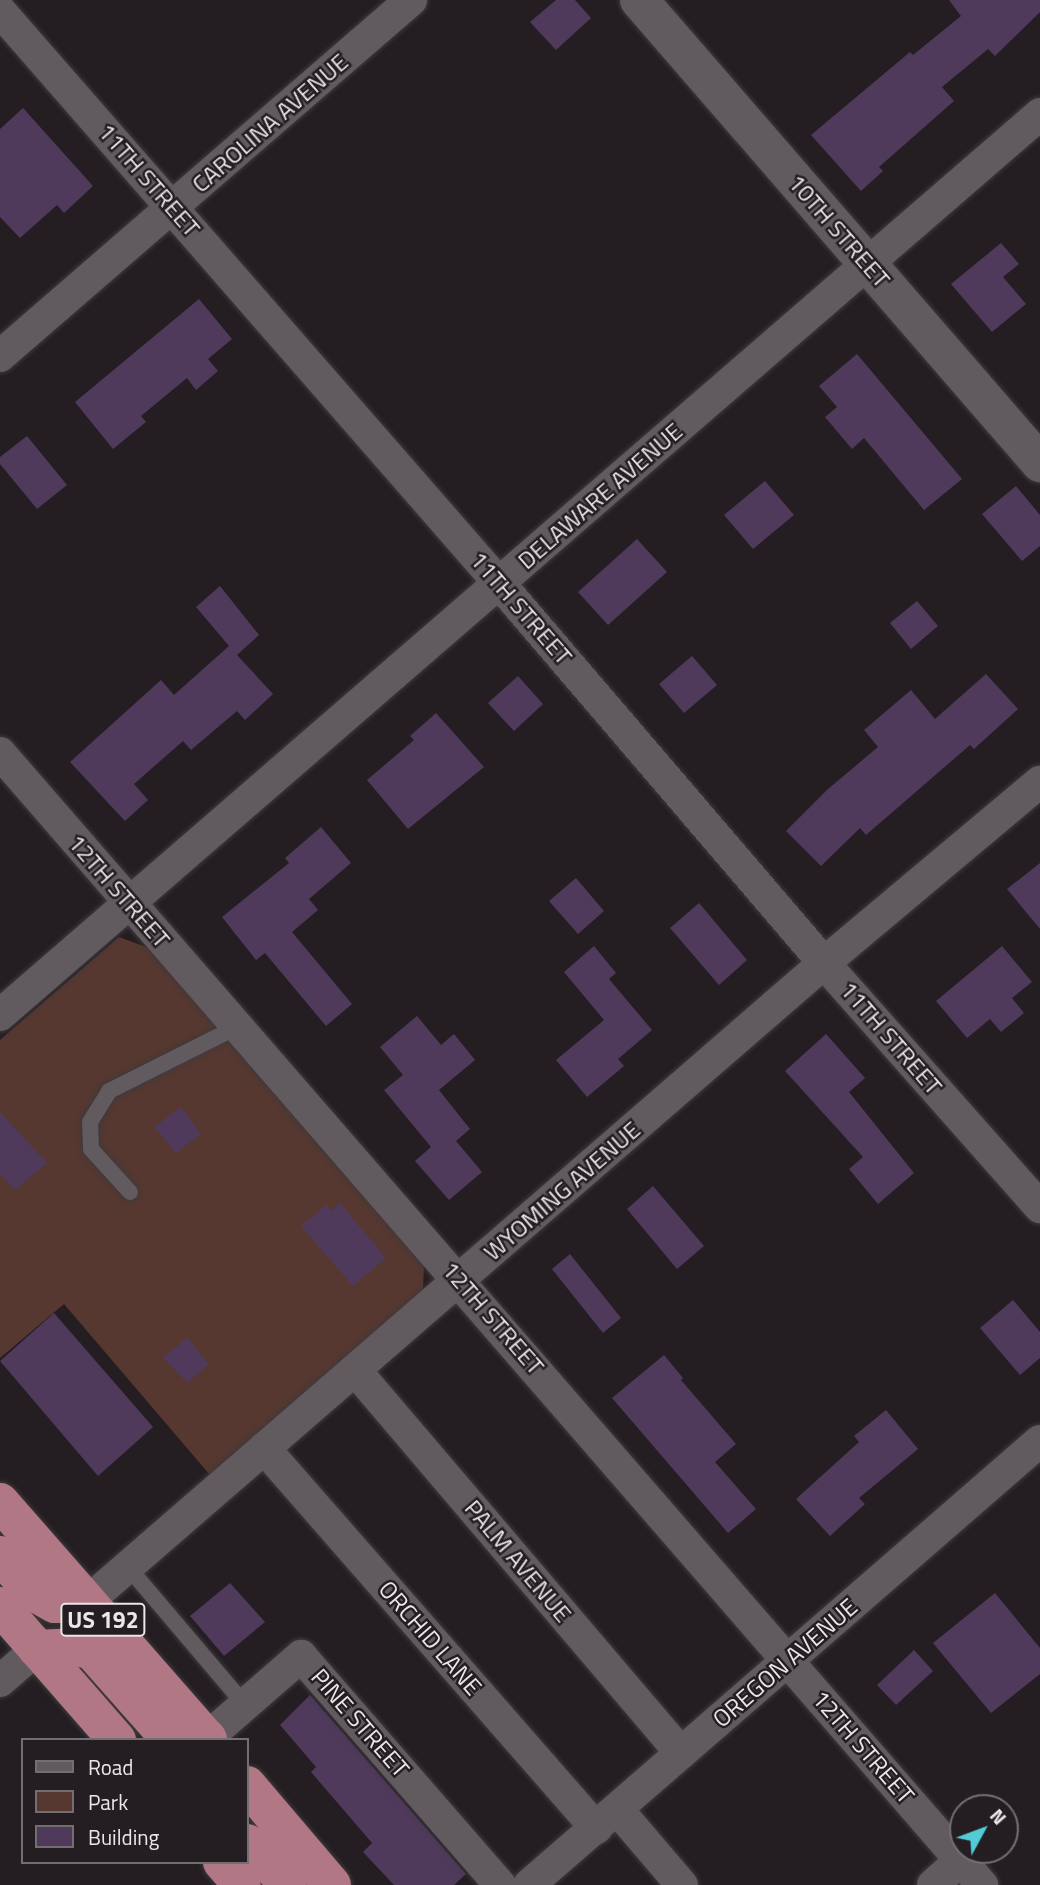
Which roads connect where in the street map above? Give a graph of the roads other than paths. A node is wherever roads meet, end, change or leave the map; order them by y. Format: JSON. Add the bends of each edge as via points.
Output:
{"nodes":[{"id":1,"x":411,"y":0,"type":"edge"},
{"id":2,"x":639,"y":0,"type":"edge"},
{"id":3,"x":0,"y":11,"type":"edge"},
{"id":4,"x":1040,"y":114,"type":"edge"},
{"id":5,"x":173,"y":207,"type":"junction"},
{"id":6,"x":866,"y":263,"type":"junction"},
{"id":7,"x":0,"y":356,"type":"edge"},
{"id":8,"x":1040,"y":463,"type":"edge"},
{"id":9,"x":499,"y":583,"type":"junction"},
{"id":10,"x":0,"y":752,"type":"edge"},
{"id":11,"x":1040,"y":782,"type":"edge"},
{"id":12,"x":129,"y":904,"type":"junction"},
{"id":13,"x":824,"y":963,"type":"junction"},
{"id":14,"x":0,"y":1015,"type":"edge"},
{"id":15,"x":237,"y":1027,"type":"junction"},
{"id":16,"x":130,"y":1192,"type":"dead end"},
{"id":17,"x":1040,"y":1207,"type":"edge"},
{"id":18,"x":460,"y":1279,"type":"junction"},
{"id":19,"x":355,"y":1370,"type":"junction"},
{"id":20,"x":1040,"y":1441,"type":"edge"},
{"id":21,"x":264,"y":1448,"type":"junction"},
{"id":22,"x":0,"y":1502,"type":"edge"},
{"id":23,"x":0,"y":1555,"type":"edge"},
{"id":24,"x":128,"y":1567,"type":"junction"},
{"id":25,"x":87,"y":1602,"type":"junction"},
{"id":26,"x":0,"y":1606,"type":"edge"},
{"id":27,"x":37,"y":1649,"type":"junction"},
{"id":28,"x":787,"y":1660,"type":"junction"},
{"id":29,"x":0,"y":1681,"type":"edge"},
{"id":30,"x":245,"y":1705,"type":"junction"},
{"id":31,"x":115,"y":1738,"type":"edge"},
{"id":32,"x":202,"y":1738,"type":"edge"},
{"id":33,"x":206,"y":1738,"type":"edge"},
{"id":34,"x":208,"y":1738,"type":"edge"},
{"id":35,"x":681,"y":1753,"type":"junction"},
{"id":36,"x":248,"y":1786,"type":"edge"},
{"id":37,"x":606,"y":1818,"type":"junction"},
{"id":38,"x":248,"y":1844,"type":"edge"},
{"id":39,"x":949,"y":1846,"type":"edge"},
{"id":40,"x":224,"y":1864,"type":"edge"},
{"id":41,"x":957,"y":1864,"type":"edge"},
{"id":42,"x":964,"y":1864,"type":"edge"},
{"id":43,"x":242,"y":1885,"type":"edge"},
{"id":44,"x":288,"y":1885,"type":"edge"},
{"id":45,"x":332,"y":1885,"type":"edge"},
{"id":46,"x":500,"y":1885,"type":"edge"},
{"id":47,"x":529,"y":1885,"type":"edge"},
{"id":48,"x":682,"y":1885,"type":"edge"},
{"id":49,"x":933,"y":1885,"type":"edge"},
{"id":50,"x":982,"y":1885,"type":"edge"}],
"edges":[{"from":1,"to":5,"type":"street","name":"CAROLINA AVENUE"},
{"from":2,"to":6,"type":"street","name":"10TH STREET"},
{"from":3,"to":5,"type":"street","name":"11TH STREET"},
{"from":4,"to":6,"type":"street","name":"DELAWARE AVENUE"},
{"from":5,"to":7,"type":"street","name":"CAROLINA AVENUE"},
{"from":5,"to":9,"type":"street","name":"11TH STREET"},
{"from":6,"to":8,"type":"street","name":"10TH STREET"},
{"from":6,"to":9,"type":"street","name":"DELAWARE AVENUE"},
{"from":9,"to":12,"type":"street","name":"DELAWARE AVENUE"},
{"from":9,"to":13,"type":"street","name":"11TH STREET"},
{"from":10,"to":12,"type":"street","name":"12TH STREET"},
{"from":11,"to":13,"type":"street","name":"WYOMING AVENUE"},
{"from":12,"to":14,"type":"street","name":"DELAWARE AVENUE"},
{"from":12,"to":15,"type":"street","name":"12TH STREET"},
{"from":13,"to":17,"type":"street","name":"11TH STREET"},
{"from":13,"to":18,"type":"street","name":"WYOMING AVENUE"},
{"from":15,"to":16,"type":"lane","via":[[109,1091],[90,1122],[91,1149]]},
{"from":15,"to":18,"type":"street","name":"12TH STREET"},
{"from":18,"to":19,"type":"street","name":"WYOMING AVENUE"},
{"from":18,"to":28,"type":"street","name":"12TH STREET"},
{"from":19,"to":21,"type":"street","name":"WYOMING AVENUE"},
{"from":19,"to":35,"type":"street","name":"PALM AVENUE"},
{"from":20,"to":28,"type":"street","name":"OREGON AVENUE"},
{"from":21,"to":24,"type":"street","name":"WYOMING AVENUE"},
{"from":21,"to":37,"type":"street","name":"ORCHID LANE"},
{"from":22,"to":25,"type":"highway","number":"US 192"},
{"from":23,"to":25,"type":"highway","via":[[33,1592],[55,1604]]},
{"from":24,"to":25,"type":"street","name":"WYOMING AVENUE"},
{"from":24,"to":30,"type":"lane"},
{"from":25,"to":33,"type":"highway","number":"US 192"},
{"from":26,"to":27,"type":"highway","number":"US 192"},
{"from":27,"to":29,"type":"street"},
{"from":27,"to":31,"type":"highway","number":"US 192"},
{"from":27,"to":32,"type":"highway","via":[[91,1650],[162,1730]]},
{"from":28,"to":35,"type":"street","name":"OREGON AVENUE"},
{"from":28,"to":39,"type":"street","name":"12TH STREET"},
{"from":30,"to":34,"type":"street","name":"PINE STREET"},
{"from":30,"to":46,"type":"street","name":"PINE STREET","via":[[301,1656]]},
{"from":35,"to":37,"type":"street","name":"OREGON AVENUE"},
{"from":36,"to":45,"type":"highway"},
{"from":37,"to":47,"type":"street","name":"OREGON AVENUE"},
{"from":37,"to":48,"type":"street","name":"ORCHID LANE"},
{"from":38,"to":44,"type":"highway"},
{"from":40,"to":43,"type":"highway"},
{"from":41,"to":49,"type":"street"},
{"from":42,"to":50,"type":"street","name":"12TH STREET"}]}
